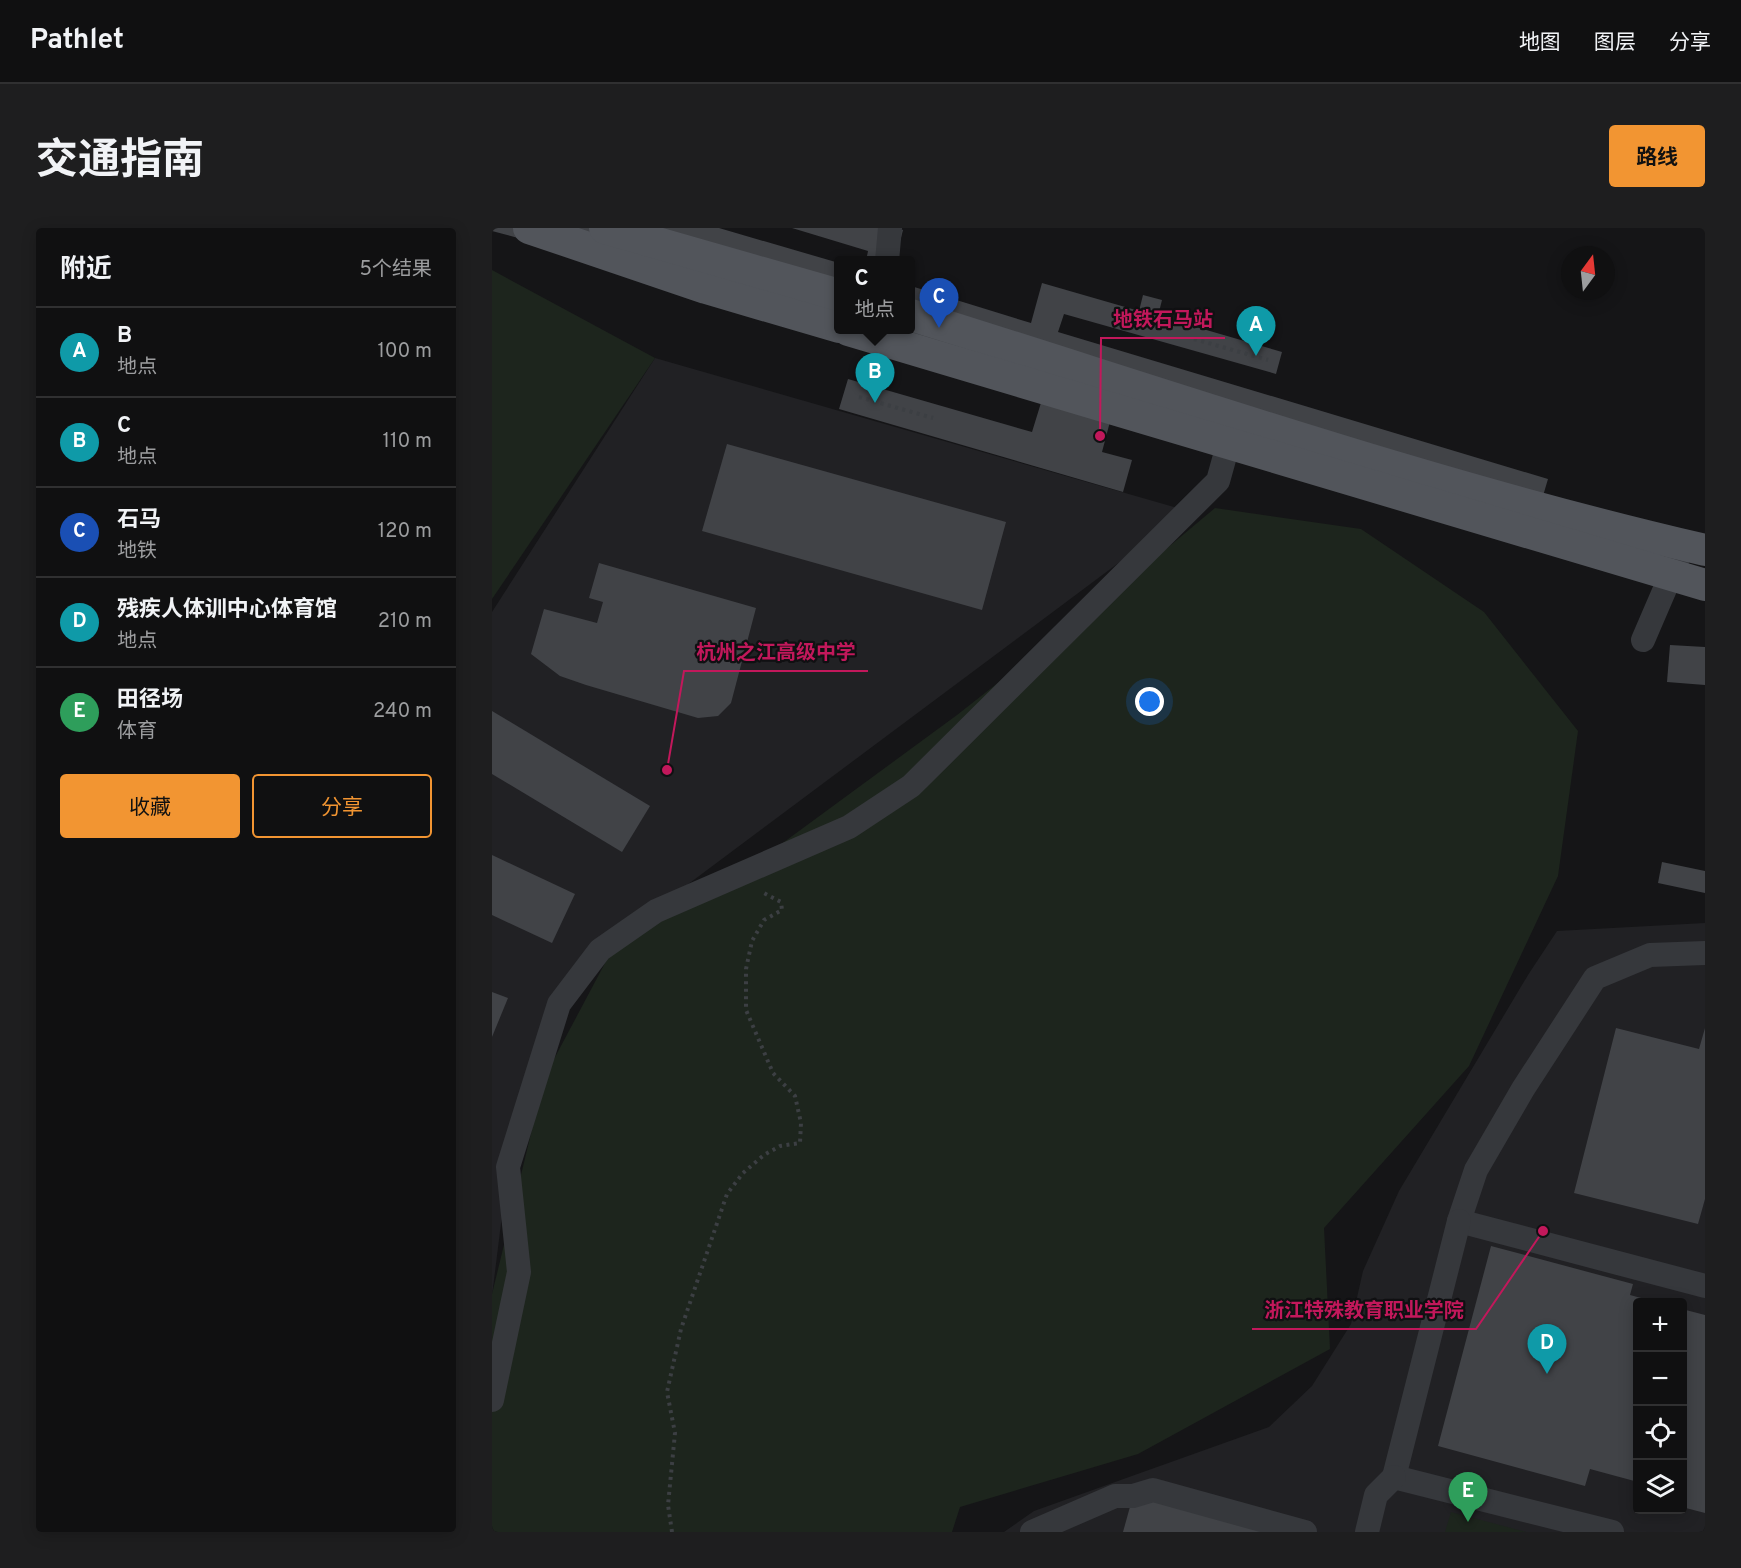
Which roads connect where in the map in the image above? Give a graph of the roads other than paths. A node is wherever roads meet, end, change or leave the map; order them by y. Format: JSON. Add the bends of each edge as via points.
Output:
{"nodes":[{"id":1,"x":529,"y":228,"type":"edge"},
{"id":2,"x":605,"y":228,"type":"edge"},
{"id":3,"x":890,"y":228,"type":"edge"},
{"id":4,"x":887,"y":256,"type":"edge"},
{"id":5,"x":834,"y":294,"type":"edge"},
{"id":6,"x":915,"y":316,"type":"edge"},
{"id":7,"x":834,"y":326,"type":"edge"},
{"id":8,"x":862,"y":334,"type":"edge"},
{"id":9,"x":1228,"y":445,"type":"junction"},
{"id":10,"x":1695,"y":548,"type":"edge"},
{"id":11,"x":1670,"y":576,"type":"junction"},
{"id":12,"x":1705,"y":585,"type":"edge"},
{"id":13,"x":1643,"y":640,"type":"dead end"},
{"id":14,"x":1705,"y":953,"type":"edge"},
{"id":15,"x":1459,"y":1221,"type":"junction"},
{"id":16,"x":1705,"y":1286,"type":"edge"},
{"id":17,"x":492,"y":1400,"type":"edge"},
{"id":18,"x":1394,"y":1477,"type":"junction"},
{"id":19,"x":1032,"y":1532,"type":"edge"},
{"id":20,"x":1305,"y":1532,"type":"edge"},
{"id":21,"x":1367,"y":1532,"type":"edge"},
{"id":22,"x":1612,"y":1532,"type":"edge"}],
"edges":[{"from":1,"to":7,"type":"main road","via":[[706,288]]},
{"from":2,"to":5,"type":"main road"},
{"from":3,"to":4,"type":"street"},
{"from":6,"to":10,"type":"main road","via":[[1390,464],[1600,525]]},
{"from":8,"to":9,"type":"main road","via":[[1108,405]]},
{"from":9,"to":11,"type":"main road"},
{"from":9,"to":17,"type":"street","via":[[1218,481],[911,786],[849,827],[648,916],[600,950],[559,1004],[508,1167],[519,1272]]},
{"from":10,"to":11,"type":"street"},
{"from":11,"to":12,"type":"main road"},
{"from":11,"to":13,"type":"street"},
{"from":14,"to":15,"type":"street","via":[[1650,955],[1595,978],[1476,1170]]},
{"from":15,"to":16,"type":"street"},
{"from":15,"to":18,"type":"street"},
{"from":18,"to":21,"type":"street","via":[[1376,1495]]},
{"from":18,"to":22,"type":"street"},
{"from":19,"to":20,"type":"street","via":[[1115,1496],[1153,1490]]}]}
